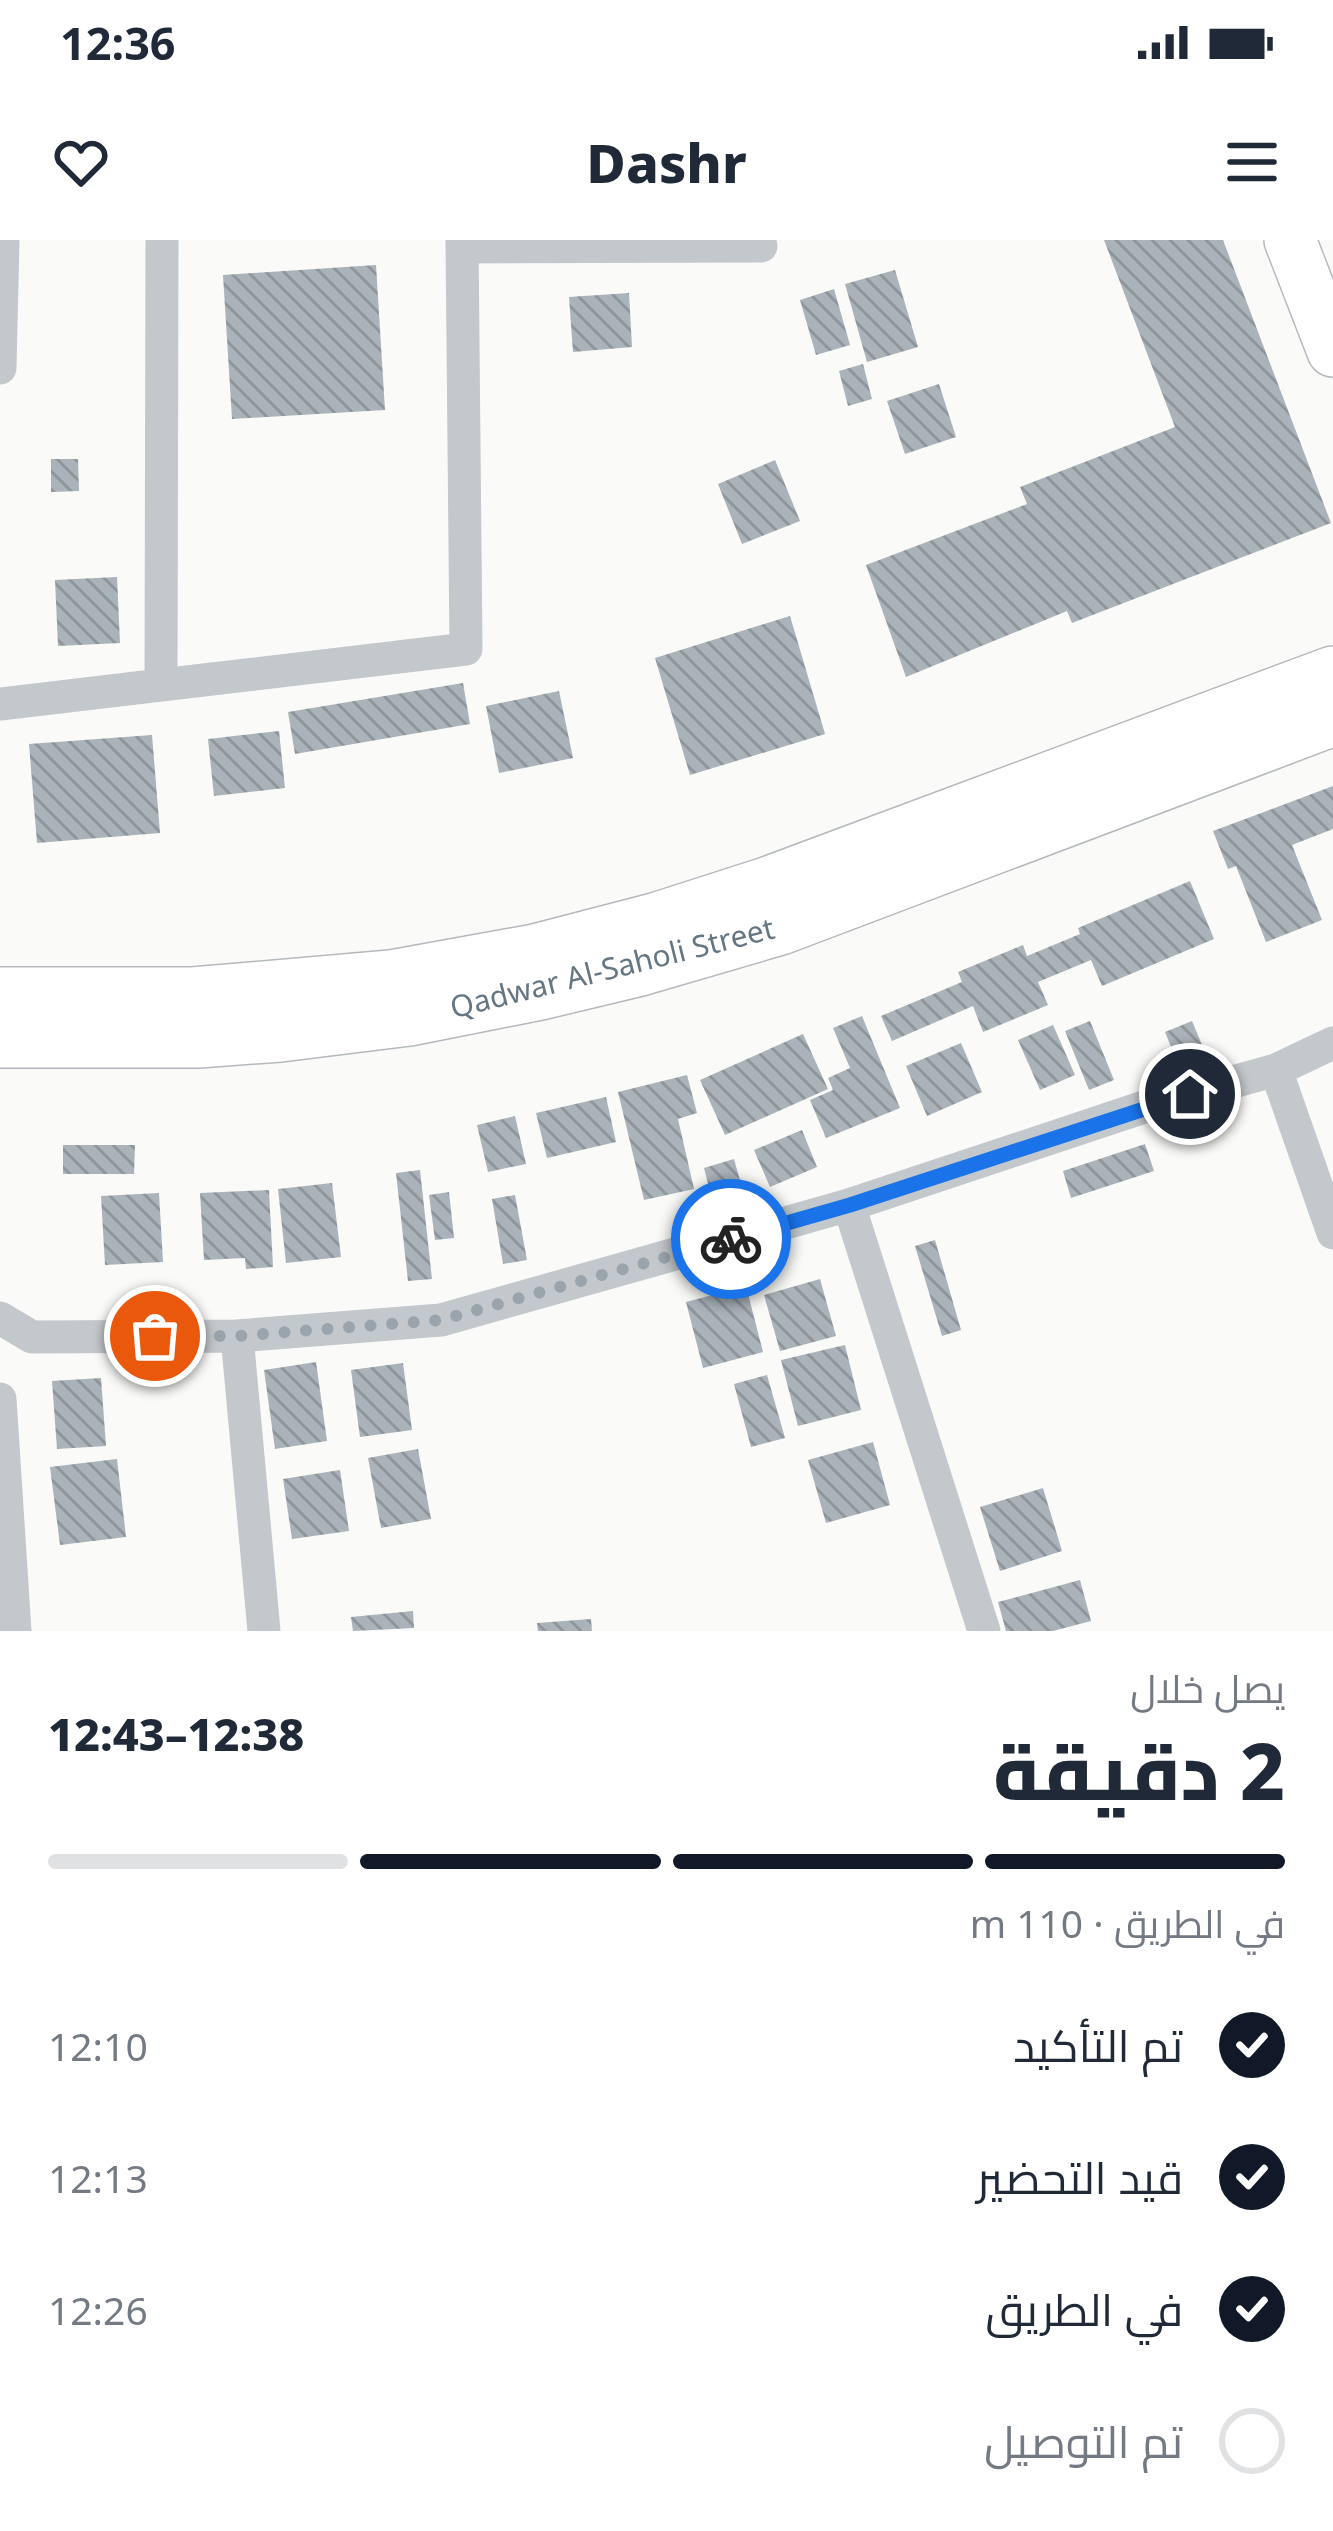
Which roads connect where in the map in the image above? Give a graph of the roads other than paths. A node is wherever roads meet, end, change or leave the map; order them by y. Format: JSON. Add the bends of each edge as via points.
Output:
{"nodes":[{"id":1,"x":3,"y":240,"type":"edge"},
{"id":2,"x":162,"y":240,"type":"edge"},
{"id":3,"x":1289,"y":240,"type":"edge"},
{"id":4,"x":462,"y":244,"type":"edge"},
{"id":5,"x":761,"y":246,"type":"dead end"},
{"id":6,"x":1333,"y":351,"type":"edge"},
{"id":7,"x":0,"y":368,"type":"edge"},
{"id":8,"x":1324,"y":684,"type":"edge"},
{"id":9,"x":161,"y":685,"type":"junction"},
{"id":10,"x":0,"y":704,"type":"edge"},
{"id":11,"x":0,"y":996,"type":"edge"},
{"id":12,"x":0,"y":1039,"type":"edge"},
{"id":13,"x":1333,"y":1043,"type":"edge"},
{"id":14,"x":1276,"y":1070,"type":"junction"},
{"id":15,"x":850,"y":1205,"type":"junction"},
{"id":16,"x":1333,"y":1233,"type":"edge"},
{"id":17,"x":0,"y":1318,"type":"edge"},
{"id":18,"x":237,"y":1336,"type":"junction"},
{"id":19,"x":0,"y":1400,"type":"edge"},
{"id":20,"x":15,"y":1631,"type":"edge"},
{"id":21,"x":264,"y":1631,"type":"edge"},
{"id":22,"x":984,"y":1631,"type":"edge"}],
"edges":[{"from":1,"to":7,"type":"street"},
{"from":2,"to":9,"type":"street"},
{"from":3,"to":6,"type":"main road"},
{"from":4,"to":5,"type":"street"},
{"from":4,"to":9,"type":"street","via":[[466,649]]},
{"from":8,"to":11,"type":"highway","via":[[767,886],[535,953],[391,979],[193,996]]},
{"from":8,"to":12,"type":"highway","name":"Qadwar Al-Saholi Street","via":[[780,926],[640,967],[410,1017],[280,1033]]},
{"from":9,"to":10,"type":"street"},
{"from":13,"to":14,"type":"street"},
{"from":14,"to":15,"type":"street"},
{"from":14,"to":16,"type":"street"},
{"from":15,"to":18,"type":"street","via":[[441,1320]]},
{"from":15,"to":22,"type":"street"},
{"from":17,"to":18,"type":"street","via":[[32,1336]]},
{"from":18,"to":21,"type":"street"},
{"from":19,"to":20,"type":"street"}]}
